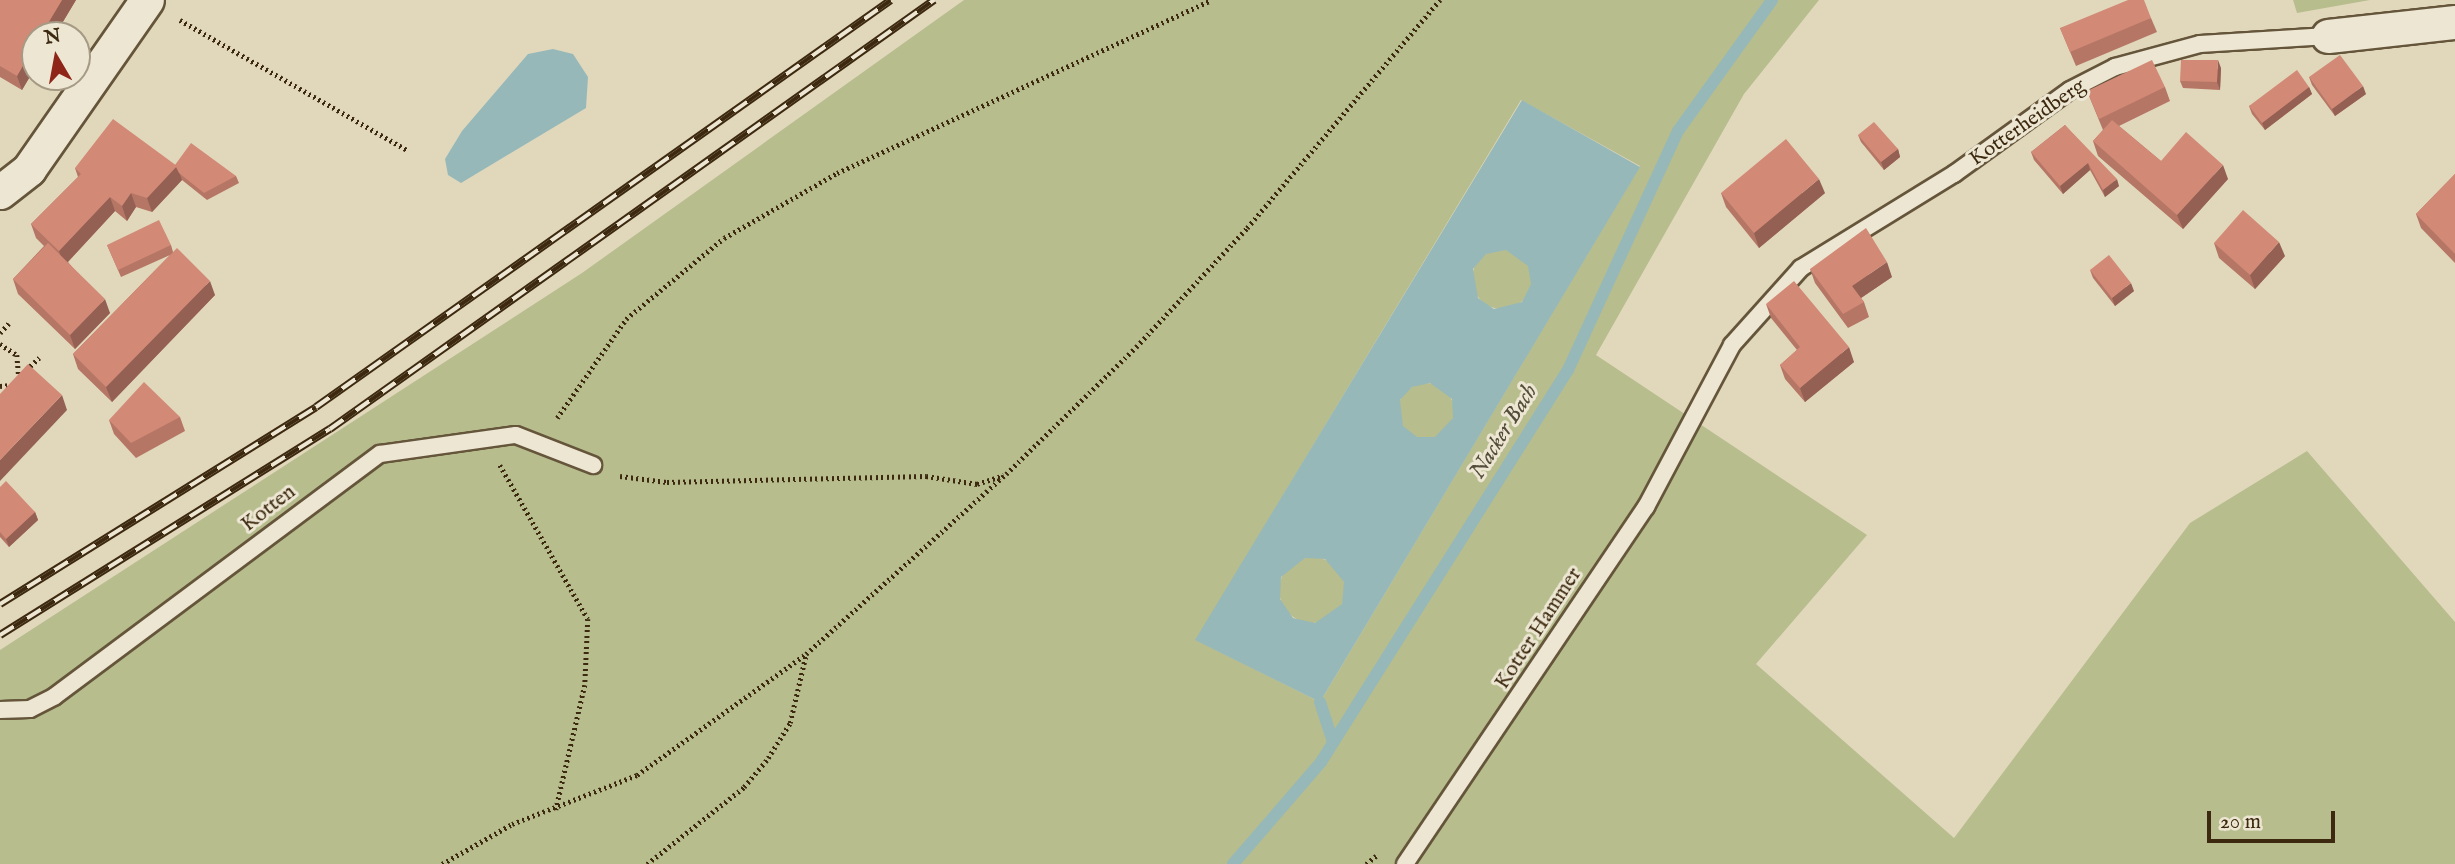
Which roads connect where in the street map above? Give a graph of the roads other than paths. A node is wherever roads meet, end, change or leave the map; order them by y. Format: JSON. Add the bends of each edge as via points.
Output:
{"nodes":[{"id":1,"x":147,"y":0,"type":"edge"},
{"id":2,"x":2455,"y":22,"type":"edge"},
{"id":3,"x":2328,"y":36,"type":"joint"},
{"id":4,"x":0,"y":192,"type":"edge"},
{"id":5,"x":1699,"y":412,"type":"joint"},
{"id":6,"x":593,"y":465,"type":"road end"},
{"id":7,"x":0,"y":710,"type":"edge"},
{"id":8,"x":1405,"y":864,"type":"edge"}],
"edges":[{"from":1,"to":4,"type":"street","via":[[29,169]]},
{"from":2,"to":3,"type":"street","name":"Kotterheidberg"},
{"from":3,"to":5,"type":"lane","name":"Kotterheidberg","via":[[2160,52],[2070,90],[1954,174],[1801,268],[1732,345]]},
{"from":5,"to":8,"type":"lane","name":"Kotter Hammer","via":[[1646,507]]},
{"from":6,"to":7,"type":"lane","name":"Kotten","via":[[542,443],[485,437],[363,462],[55,696],[30,709]]}]}
